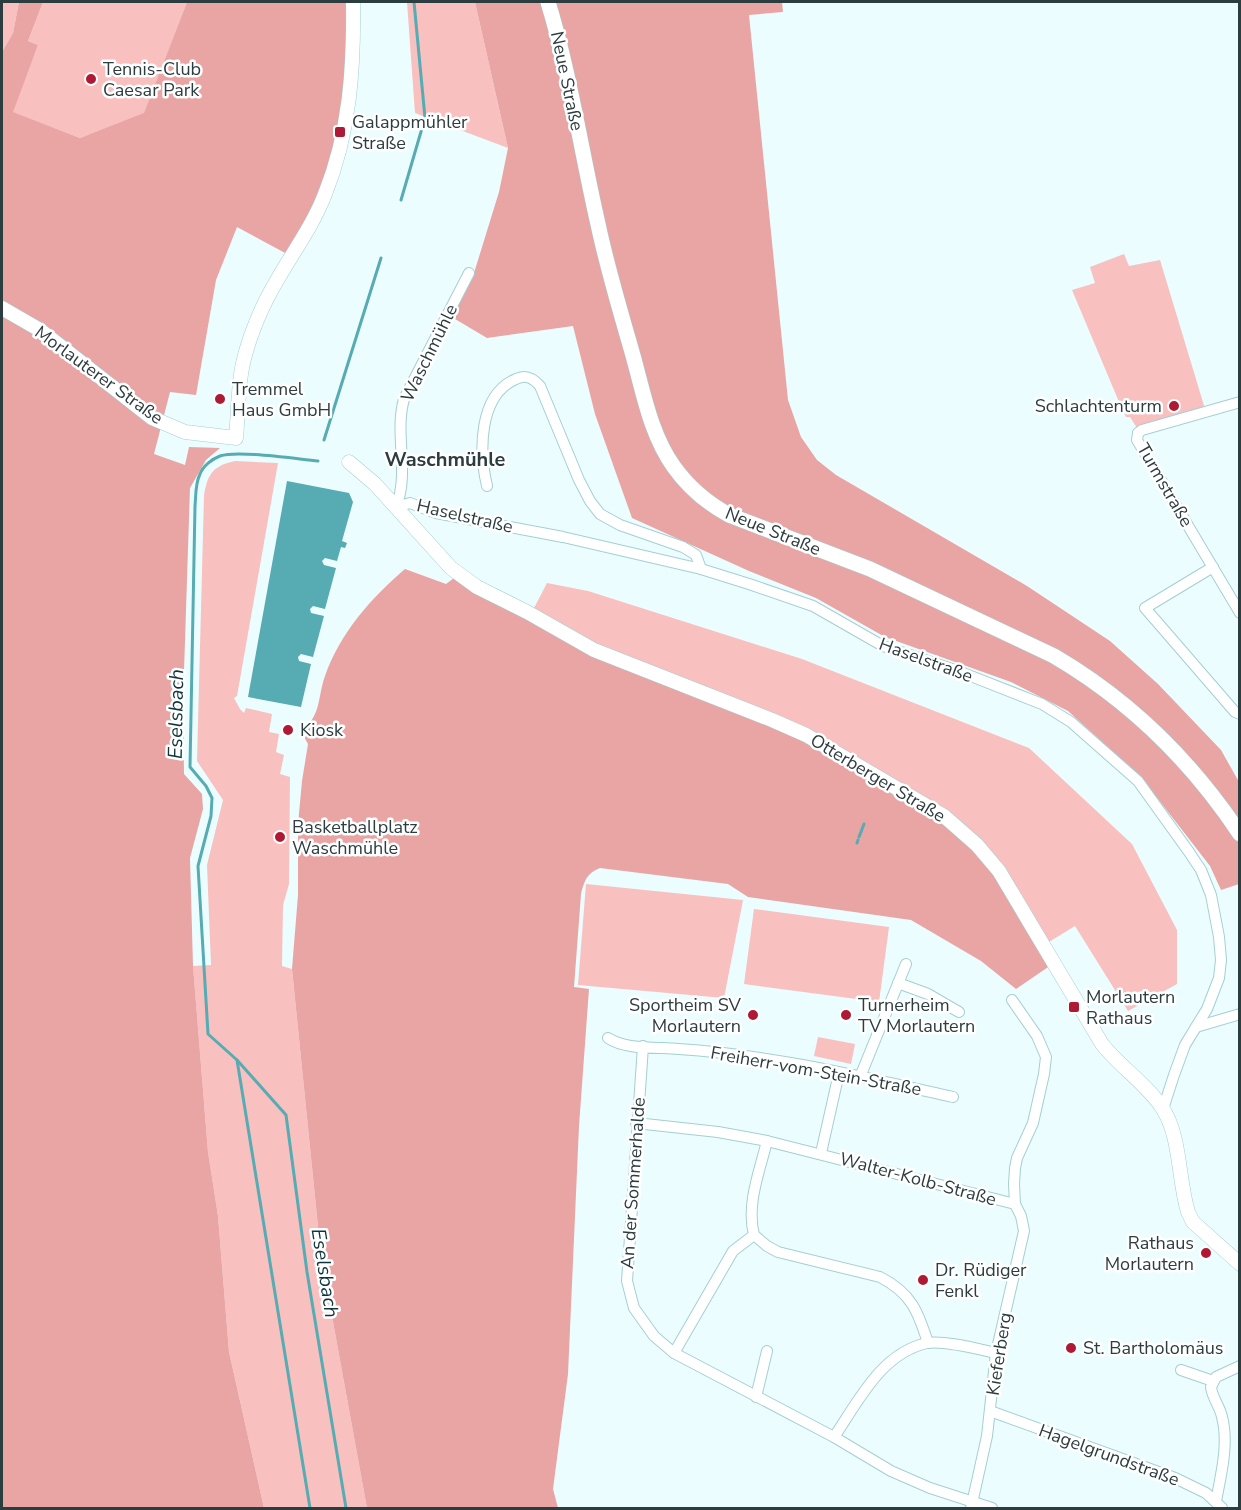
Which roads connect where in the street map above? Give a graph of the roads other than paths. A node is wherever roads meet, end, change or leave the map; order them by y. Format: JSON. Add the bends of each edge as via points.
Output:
{"nodes":[{"id":1,"x":353,"y":2,"type":"edge"},
{"id":2,"x":548,"y":2,"type":"edge"},
{"id":3,"x":470,"y":273,"type":"dead end"},
{"id":4,"x":2,"y":308,"type":"edge"},
{"id":5,"x":1239,"y":402,"type":"edge"},
{"id":6,"x":349,"y":462,"type":"dead end"},
{"id":7,"x":487,"y":486,"type":"dead end"},
{"id":8,"x":396,"y":507,"type":"junction"},
{"id":9,"x":1213,"y":567,"type":"junction"},
{"id":10,"x":701,"y":569,"type":"junction"},
{"id":11,"x":1239,"y":613,"type":"edge"},
{"id":12,"x":1239,"y":714,"type":"edge"},
{"id":13,"x":1239,"y":834,"type":"edge"},
{"id":14,"x":906,"y":964,"type":"dead end"},
{"id":15,"x":898,"y":983,"type":"junction"},
{"id":16,"x":1012,"y":1000,"type":"dead end"},
{"id":17,"x":959,"y":1012,"type":"dead end"},
{"id":18,"x":1239,"y":1014,"type":"edge"},
{"id":19,"x":1196,"y":1026,"type":"junction"},
{"id":20,"x":608,"y":1038,"type":"dead end"},
{"id":21,"x":643,"y":1047,"type":"junction"},
{"id":22,"x":839,"y":1073,"type":"junction"},
{"id":23,"x":860,"y":1077,"type":"junction"},
{"id":24,"x":953,"y":1097,"type":"dead end"},
{"id":25,"x":1163,"y":1109,"type":"junction"},
{"id":26,"x":636,"y":1123,"type":"junction"},
{"id":27,"x":767,"y":1141,"type":"junction"},
{"id":28,"x":821,"y":1153,"type":"junction"},
{"id":29,"x":1015,"y":1204,"type":"junction"},
{"id":30,"x":754,"y":1234,"type":"junction"},
{"id":31,"x":1239,"y":1264,"type":"edge"},
{"id":32,"x":928,"y":1343,"type":"junction"},
{"id":33,"x":767,"y":1351,"type":"dead end"},
{"id":34,"x":674,"y":1353,"type":"junction"},
{"id":35,"x":996,"y":1353,"type":"junction"},
{"id":36,"x":1239,"y":1366,"type":"edge"},
{"id":37,"x":1181,"y":1370,"type":"dead end"},
{"id":38,"x":1213,"y":1381,"type":"junction"},
{"id":39,"x":756,"y":1397,"type":"junction"},
{"id":40,"x":990,"y":1411,"type":"junction"},
{"id":41,"x":834,"y":1437,"type":"junction"},
{"id":42,"x":1219,"y":1505,"type":"edge"},
{"id":43,"x":972,"y":1506,"type":"edge"},
{"id":44,"x":992,"y":1509,"type":"edge"}],
"edges":[{"from":1,"to":4,"type":"street","name":"Morlauterer Straße","via":[[350,91],[343,141],[308,231],[259,316],[242,372],[236,438],[185,432],[152,418],[40,330]]},
{"from":2,"to":13,"type":"main road","name":"Neue Straße","via":[[621,313],[655,430],[683,479],[711,505],[729,515],[870,570],[1073,668],[1130,709],[1166,742],[1208,790]]},
{"from":3,"to":8,"type":"street","name":"Waschmühle","via":[[404,399],[400,420],[403,479]]},
{"from":5,"to":9,"type":"street","name":"Turmstraße","via":[[1133,431]]},
{"from":6,"to":8,"type":"street","name":"Otterberger Straße"},
{"from":7,"to":10,"type":"street","via":[[483,446],[490,404],[508,382],[528,377],[540,386],[579,480],[600,514],[683,547],[696,555]]},
{"from":8,"to":10,"type":"street","name":"Haselstraße","via":[[410,503],[436,513]]},
{"from":8,"to":25,"type":"street","name":"Otterberger Straße","via":[[452,568],[477,587],[594,650],[806,735],[952,822],[999,871],[1102,1044]]},
{"from":9,"to":11,"type":"street","name":"Turmstraße"},
{"from":9,"to":12,"type":"street","via":[[1145,608]]},
{"from":10,"to":19,"type":"street","name":"Haselstraße","via":[[813,606],[883,646],[1042,704],[1071,722],[1138,781],[1190,852],[1211,895],[1221,960],[1215,992]]},
{"from":14,"to":15,"type":"street"},
{"from":15,"to":17,"type":"street"},
{"from":15,"to":23,"type":"street"},
{"from":16,"to":29,"type":"street","name":"Kieferberg","via":[[1037,1036],[1046,1065],[1033,1123],[1017,1158]]},
{"from":18,"to":19,"type":"street"},
{"from":19,"to":25,"type":"street","name":"Haselstraße","via":[[1185,1045]]},
{"from":20,"to":21,"type":"street","name":"Freiherr-vom-Stein-Straße"},
{"from":21,"to":22,"type":"street","name":"Freiherr-vom-Stein-Straße","via":[[744,1055]]},
{"from":21,"to":26,"type":"street","name":"An der Sommerhalde"},
{"from":22,"to":23,"type":"street","name":"Freiherr-vom-Stein-Straße"},
{"from":22,"to":28,"type":"street","name":"Walter-Kolb-Straße"},
{"from":23,"to":24,"type":"street","name":"Freiherr-vom-Stein-Straße"},
{"from":25,"to":31,"type":"street","name":"Otterberger Straße","via":[[1170,1124],[1188,1212],[1193,1222]]},
{"from":26,"to":27,"type":"street","name":"Walter-Kolb-Straße"},
{"from":26,"to":34,"type":"street","name":"An der Sommerhalde","via":[[627,1281],[634,1308],[654,1336]]},
{"from":27,"to":28,"type":"street","name":"Walter-Kolb-Straße"},
{"from":27,"to":30,"type":"street","via":[[752,1206]]},
{"from":28,"to":29,"type":"street","name":"Walter-Kolb-Straße"},
{"from":29,"to":35,"type":"street","name":"Kieferberg","via":[[1024,1231]]},
{"from":30,"to":32,"type":"street","via":[[778,1251],[892,1283],[916,1308]]},
{"from":30,"to":34,"type":"street","via":[[733,1251]]},
{"from":32,"to":35,"type":"street"},
{"from":32,"to":41,"type":"street","via":[[886,1365]]},
{"from":33,"to":39,"type":"street"},
{"from":34,"to":39,"type":"street","name":"An der Sommerhalde"},
{"from":35,"to":40,"type":"street","name":"Kieferberg"},
{"from":36,"to":38,"type":"street"},
{"from":37,"to":38,"type":"street"},
{"from":38,"to":42,"type":"street","via":[[1211,1392],[1223,1418]]},
{"from":39,"to":41,"type":"street","name":"An der Sommerhalde"},
{"from":40,"to":42,"type":"street","name":"Hagelgrundstraße","via":[[1175,1478],[1206,1493]]},
{"from":40,"to":43,"type":"street","name":"Kieferberg"},
{"from":41,"to":43,"type":"street","name":"An der Sommerhalde","via":[[909,1479]]},
{"from":43,"to":44,"type":"street","name":"An der Sommerhalde"}]}
